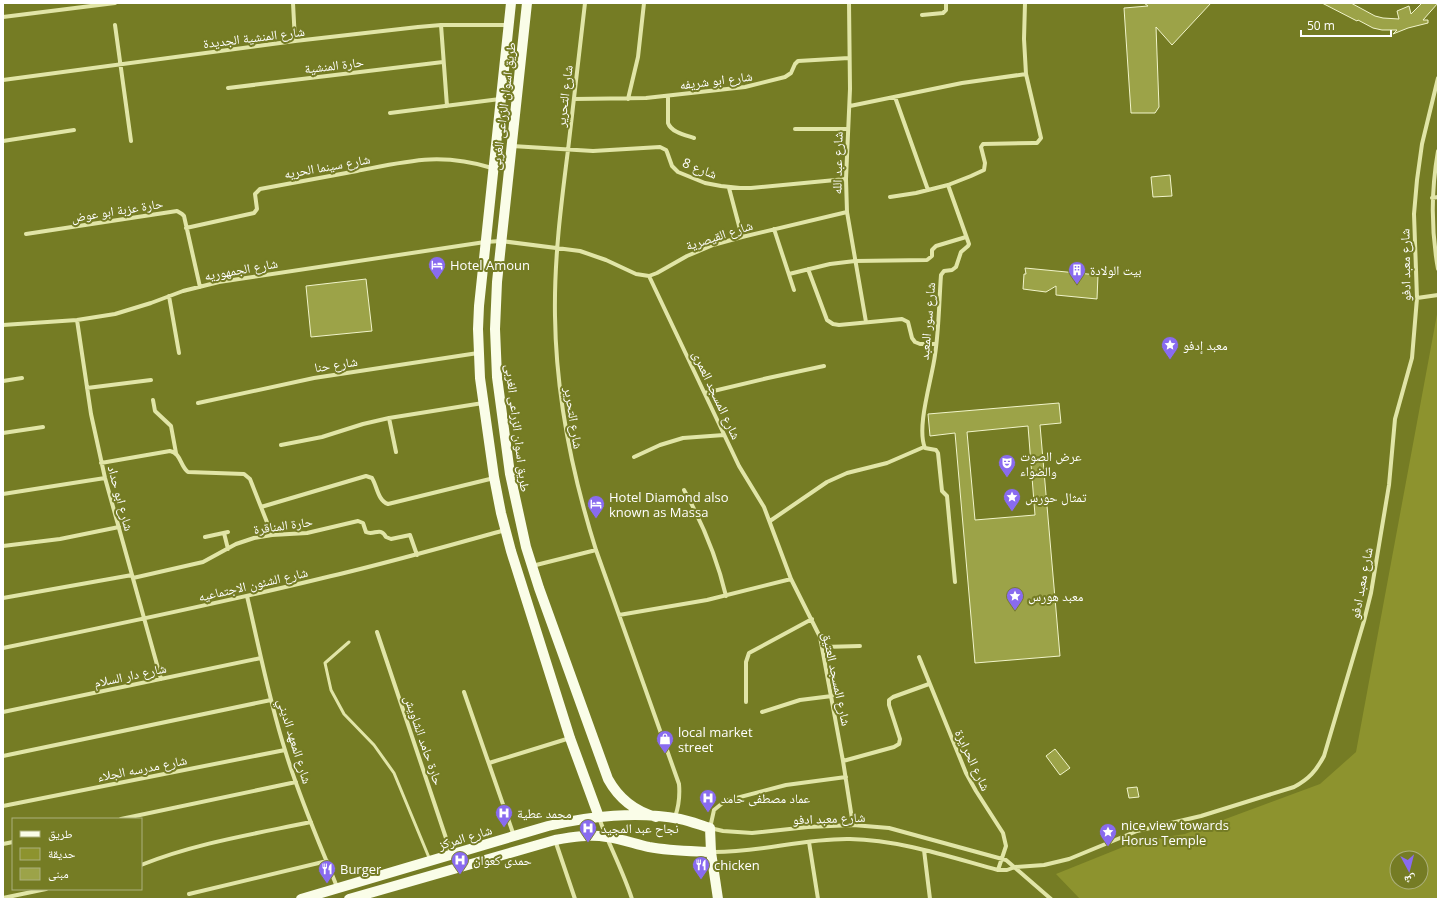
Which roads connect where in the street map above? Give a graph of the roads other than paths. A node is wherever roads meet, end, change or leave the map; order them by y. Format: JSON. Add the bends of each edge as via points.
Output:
{"nodes":[{"id":1,"x":111,"y":3,"type":"edge"},
{"id":2,"x":115,"y":3,"type":"edge"},
{"id":3,"x":293,"y":3,"type":"edge"},
{"id":4,"x":511,"y":3,"type":"edge"},
{"id":5,"x":527,"y":3,"type":"edge"},
{"id":6,"x":585,"y":3,"type":"edge"},
{"id":7,"x":644,"y":3,"type":"edge"},
{"id":8,"x":849,"y":3,"type":"edge"},
{"id":9,"x":946,"y":3,"type":"edge"},
{"id":10,"x":1025,"y":3,"type":"edge"},
{"id":11,"x":922,"y":15,"type":"dead end"},
{"id":12,"x":3,"y":17,"type":"edge"},
{"id":13,"x":115,"y":25,"type":"dead end"},
{"id":14,"x":441,"y":25,"type":"junction"},
{"id":15,"x":508,"y":25,"type":"junction"},
{"id":16,"x":295,"y":41,"type":"junction"},
{"id":17,"x":849,"y":58,"type":"junction"},
{"id":18,"x":444,"y":62,"type":"junction"},
{"id":19,"x":120,"y":64,"type":"junction"},
{"id":20,"x":1026,"y":74,"type":"junction"},
{"id":21,"x":1438,"y":78,"type":"edge"},
{"id":22,"x":3,"y":80,"type":"edge"},
{"id":23,"x":228,"y":88,"type":"dead end"},
{"id":24,"x":668,"y":96,"type":"junction"},
{"id":25,"x":895,"y":98,"type":"junction"},
{"id":26,"x":500,"y":99,"type":"junction"},
{"id":27,"x":574,"y":99,"type":"junction"},
{"id":28,"x":628,"y":99,"type":"junction"},
{"id":29,"x":447,"y":106,"type":"junction"},
{"id":30,"x":850,"y":106,"type":"junction"},
{"id":31,"x":390,"y":113,"type":"dead end"},
{"id":32,"x":795,"y":129,"type":"dead end"},
{"id":33,"x":847,"y":129,"type":"junction"},
{"id":34,"x":74,"y":130,"type":"dead end"},
{"id":35,"x":694,"y":138,"type":"dead end"},
{"id":36,"x":3,"y":141,"type":"edge"},
{"id":37,"x":131,"y":141,"type":"dead end"},
{"id":38,"x":511,"y":146,"type":"junction"},
{"id":39,"x":568,"y":150,"type":"junction"},
{"id":40,"x":1438,"y":151,"type":"edge"},
{"id":41,"x":493,"y":168,"type":"junction"},
{"id":42,"x":846,"y":179,"type":"junction"},
{"id":43,"x":948,"y":185,"type":"junction"},
{"id":44,"x":729,"y":188,"type":"junction"},
{"id":45,"x":928,"y":190,"type":"junction"},
{"id":46,"x":890,"y":197,"type":"dead end"},
{"id":47,"x":1438,"y":197,"type":"edge"},
{"id":48,"x":1432,"y":198,"type":"junction"},
{"id":49,"x":848,"y":212,"type":"junction"},
{"id":50,"x":186,"y":228,"type":"junction"},
{"id":51,"x":774,"y":229,"type":"junction"},
{"id":52,"x":26,"y":234,"type":"dead end"},
{"id":53,"x":742,"y":237,"type":"junction"},
{"id":54,"x":966,"y":237,"type":"junction"},
{"id":55,"x":501,"y":241,"type":"junction"},
{"id":56,"x":485,"y":242,"type":"junction"},
{"id":57,"x":557,"y":248,"type":"junction"},
{"id":58,"x":1437,"y":257,"type":"edge"},
{"id":59,"x":855,"y":261,"type":"junction"},
{"id":60,"x":808,"y":269,"type":"junction"},
{"id":61,"x":1438,"y":270,"type":"edge"},
{"id":62,"x":789,"y":274,"type":"junction"},
{"id":63,"x":649,"y":276,"type":"junction"},
{"id":64,"x":200,"y":287,"type":"junction"},
{"id":65,"x":794,"y":290,"type":"dead end"},
{"id":66,"x":1438,"y":295,"type":"edge"},
{"id":67,"x":169,"y":296,"type":"junction"},
{"id":68,"x":1417,"y":298,"type":"junction"},
{"id":69,"x":77,"y":320,"type":"junction"},
{"id":70,"x":866,"y":322,"type":"junction"},
{"id":71,"x":3,"y":325,"type":"edge"},
{"id":72,"x":936,"y":344,"type":"junction"},
{"id":73,"x":180,"y":353,"type":"dead end"},
{"id":74,"x":479,"y":353,"type":"junction"},
{"id":75,"x":824,"y":366,"type":"dead end"},
{"id":76,"x":497,"y":377,"type":"junction"},
{"id":77,"x":22,"y":378,"type":"dead end"},
{"id":78,"x":480,"y":378,"type":"junction"},
{"id":79,"x":151,"y":380,"type":"dead end"},
{"id":80,"x":3,"y":381,"type":"edge"},
{"id":81,"x":88,"y":388,"type":"junction"},
{"id":82,"x":705,"y":393,"type":"junction"},
{"id":83,"x":153,"y":400,"type":"dead end"},
{"id":84,"x":198,"y":403,"type":"dead end"},
{"id":85,"x":483,"y":403,"type":"junction"},
{"id":86,"x":389,"y":418,"type":"junction"},
{"id":87,"x":43,"y":427,"type":"dead end"},
{"id":88,"x":3,"y":433,"type":"edge"},
{"id":89,"x":724,"y":435,"type":"junction"},
{"id":90,"x":281,"y":445,"type":"dead end"},
{"id":91,"x":924,"y":447,"type":"junction"},
{"id":92,"x":396,"y":452,"type":"dead end"},
{"id":93,"x":176,"y":453,"type":"junction"},
{"id":94,"x":634,"y":457,"type":"dead end"},
{"id":95,"x":101,"y":463,"type":"junction"},
{"id":96,"x":494,"y":477,"type":"junction"},
{"id":97,"x":105,"y":478,"type":"junction"},
{"id":98,"x":684,"y":490,"type":"dead end"},
{"id":99,"x":3,"y":494,"type":"edge"},
{"id":100,"x":261,"y":507,"type":"junction"},
{"id":101,"x":770,"y":521,"type":"junction"},
{"id":102,"x":119,"y":527,"type":"junction"},
{"id":103,"x":505,"y":530,"type":"junction"},
{"id":104,"x":272,"y":535,"type":"junction"},
{"id":105,"x":205,"y":537,"type":"dead end"},
{"id":106,"x":3,"y":546,"type":"edge"},
{"id":107,"x":228,"y":549,"type":"junction"},
{"id":108,"x":596,"y":550,"type":"junction"},
{"id":109,"x":418,"y":554,"type":"junction"},
{"id":110,"x":532,"y":566,"type":"junction"},
{"id":111,"x":132,"y":576,"type":"junction"},
{"id":112,"x":792,"y":579,"type":"junction"},
{"id":113,"x":955,"y":582,"type":"dead end"},
{"id":114,"x":247,"y":596,"type":"junction"},
{"id":115,"x":726,"y":596,"type":"junction"},
{"id":116,"x":3,"y":598,"type":"edge"},
{"id":117,"x":619,"y":615,"type":"junction"},
{"id":118,"x":144,"y":619,"type":"junction"},
{"id":119,"x":812,"y":619,"type":"junction"},
{"id":120,"x":377,"y":632,"type":"dead end"},
{"id":121,"x":349,"y":642,"type":"dead end"},
{"id":122,"x":860,"y":646,"type":"dead end"},
{"id":123,"x":823,"y":647,"type":"junction"},
{"id":124,"x":3,"y":648,"type":"edge"},
{"id":125,"x":918,"y":657,"type":"dead end"},
{"id":126,"x":261,"y":658,"type":"junction"},
{"id":127,"x":161,"y":679,"type":"junction"},
{"id":128,"x":929,"y":684,"type":"junction"},
{"id":129,"x":464,"y":692,"type":"dead end"},
{"id":130,"x":832,"y":696,"type":"junction"},
{"id":131,"x":271,"y":700,"type":"junction"},
{"id":132,"x":746,"y":702,"type":"dead end"},
{"id":133,"x":3,"y":712,"type":"edge"},
{"id":134,"x":762,"y":712,"type":"dead end"},
{"id":135,"x":570,"y":738,"type":"junction"},
{"id":136,"x":285,"y":750,"type":"junction"},
{"id":137,"x":3,"y":756,"type":"edge"},
{"id":138,"x":843,"y":761,"type":"junction"},
{"id":139,"x":489,"y":763,"type":"junction"},
{"id":140,"x":846,"y":777,"type":"junction"},
{"id":141,"x":296,"y":782,"type":"junction"},
{"id":142,"x":3,"y":806,"type":"edge"},
{"id":143,"x":599,"y":817,"type":"junction"},
{"id":144,"x":656,"y":817,"type":"junction"},
{"id":145,"x":126,"y":818,"type":"edge"},
{"id":146,"x":675,"y":819,"type":"junction"},
{"id":147,"x":311,"y":822,"type":"junction"},
{"id":148,"x":853,"y":825,"type":"junction"},
{"id":149,"x":710,"y":828,"type":"junction"},
{"id":150,"x":514,"y":836,"type":"junction"},
{"id":151,"x":606,"y":837,"type":"junction"},
{"id":152,"x":555,"y":840,"type":"junction"},
{"id":153,"x":809,"y":842,"type":"junction"},
{"id":154,"x":924,"y":850,"type":"junction"},
{"id":155,"x":711,"y":852,"type":"junction"},
{"id":156,"x":452,"y":855,"type":"junction"},
{"id":157,"x":1002,"y":858,"type":"junction"},
{"id":158,"x":327,"y":861,"type":"junction"},
{"id":159,"x":427,"y":862,"type":"junction"},
{"id":160,"x":142,"y":865,"type":"edge"},
{"id":161,"x":1015,"y":867,"type":"junction"},
{"id":162,"x":998,"y":870,"type":"junction"},
{"id":163,"x":428,"y":876,"type":"junction"},
{"id":164,"x":338,"y":888,"type":"junction"},
{"id":165,"x":41,"y":890,"type":"edge"},
{"id":166,"x":189,"y":894,"type":"dead end"},
{"id":167,"x":3,"y":898,"type":"edge"},
{"id":168,"x":301,"y":899,"type":"edge"},
{"id":169,"x":349,"y":899,"type":"edge"},
{"id":170,"x":575,"y":899,"type":"edge"},
{"id":171,"x":632,"y":899,"type":"edge"},
{"id":172,"x":718,"y":899,"type":"edge"},
{"id":173,"x":818,"y":899,"type":"edge"},
{"id":174,"x":930,"y":899,"type":"edge"},
{"id":175,"x":1051,"y":899,"type":"edge"}],
"edges":[{"from":1,"to":2,"type":"street"},
{"from":1,"to":12,"type":"street"},
{"from":3,"to":16,"type":"street"},
{"from":4,"to":15,"type":"main road","name":"طريق اسوان الزراعى الغربى"},
{"from":5,"to":38,"type":"main road","name":"طريق اسوان الزراعى الغربى"},
{"from":6,"to":27,"type":"street","name":"شارع التحرير"},
{"from":7,"to":28,"type":"street","via":[[638,57]]},
{"from":8,"to":17,"type":"street","name":"شارع عبد الله"},
{"from":9,"to":11,"type":"street","via":[[944,13]]},
{"from":10,"to":20,"type":"street"},
{"from":13,"to":19,"type":"street"},
{"from":14,"to":15,"type":"street","name":"شارع المنشية الجديدة"},
{"from":14,"to":16,"type":"street","name":"شارع المنشية الجديدة"},
{"from":14,"to":18,"type":"street"},
{"from":15,"to":26,"type":"main road","name":"طريق اسوان الزراعى الغربى"},
{"from":16,"to":19,"type":"street","name":"شارع المنشية الجديدة"},
{"from":17,"to":24,"type":"street","name":"شارع ابو شريفه","via":[[798,61],[788,75],[758,85]]},
{"from":17,"to":30,"type":"street","name":"شارع عبد الله"},
{"from":18,"to":23,"type":"street","name":"حارة المنشية"},
{"from":18,"to":29,"type":"street"},
{"from":19,"to":22,"type":"street","name":"شارع المنشية الجديدة"},
{"from":19,"to":37,"type":"street"},
{"from":20,"to":25,"type":"street","via":[[962,82]]},
{"from":20,"to":43,"type":"street","via":[[1041,135],[1040,141],[983,144],[981,148],[984,170]]},
{"from":21,"to":68,"type":"street","name":"شارع معبد ادفو","via":[[1422,144],[1417,180],[1414,214]]},
{"from":24,"to":28,"type":"street","name":"شارع ابو شريفه"},
{"from":24,"to":35,"type":"street","via":[[669,126]]},
{"from":25,"to":30,"type":"street"},
{"from":25,"to":45,"type":"street"},
{"from":26,"to":29,"type":"street"},
{"from":26,"to":41,"type":"main road","name":"طريق اسوان الزراعى الغربى"},
{"from":27,"to":28,"type":"street","name":"شارع ابو شريفه"},
{"from":27,"to":39,"type":"street","name":"شارع التحرير"},
{"from":29,"to":31,"type":"street"},
{"from":30,"to":33,"type":"street","name":"شارع عبد الله"},
{"from":32,"to":33,"type":"street"},
{"from":33,"to":42,"type":"street","name":"شارع عبد الله"},
{"from":34,"to":36,"type":"street"},
{"from":38,"to":39,"type":"street","name":"شارع 8"},
{"from":38,"to":55,"type":"main road","name":"طريق اسوان الزراعى الغربى"},
{"from":39,"to":44,"type":"street","name":"شارع 8","via":[[660,147],[666,150],[672,166],[678,172],[705,183]]},
{"from":39,"to":57,"type":"street","name":"شارع التحرير"},
{"from":40,"to":48,"type":"street"},
{"from":41,"to":50,"type":"street","name":"شارع سينما الحريه","via":[[459,160],[424,159],[260,189],[255,194],[257,209],[254,213]]},
{"from":41,"to":56,"type":"main road","name":"طريق اسوان الزراعى الغربى"},
{"from":42,"to":44,"type":"street","name":"شارع 8"},
{"from":42,"to":49,"type":"street","name":"شارع عبد الله"},
{"from":43,"to":45,"type":"street"},
{"from":43,"to":54,"type":"street"},
{"from":44,"to":53,"type":"street"},
{"from":45,"to":46,"type":"street"},
{"from":47,"to":48,"type":"street"},
{"from":48,"to":58,"type":"street"},
{"from":49,"to":51,"type":"street","name":"شارع القيصرية"},
{"from":49,"to":59,"type":"street","name":"شارع عبد الله"},
{"from":50,"to":52,"type":"street","name":"حارة عزبة ابو عوض","via":[[182,214],[177,211]]},
{"from":50,"to":64,"type":"street","name":"حارة عزبة ابو عوض"},
{"from":51,"to":53,"type":"street","name":"شارع القيصرية"},
{"from":51,"to":62,"type":"street"},
{"from":53,"to":63,"type":"street","name":"شارع القيصرية","via":[[699,250]]},
{"from":54,"to":59,"type":"street","via":[[936,246],[932,250],[932,256],[927,260]]},
{"from":54,"to":72,"type":"street","name":"شارع سور المعبد","via":[[968,246],[962,252],[956,267],[944,271],[941,275]]},
{"from":55,"to":56,"type":"street"},
{"from":55,"to":57,"type":"street"},
{"from":55,"to":76,"type":"main road","name":"طريق اسوان الزراعى الغربى","via":[[496,306]]},
{"from":56,"to":64,"type":"street","name":"شارع الجمهوريه"},
{"from":56,"to":74,"type":"main road","name":"طريق اسوان الزراعى الغربى","via":[[479,306]]},
{"from":57,"to":63,"type":"street","via":[[593,255],[636,274]]},
{"from":57,"to":108,"type":"street","name":"شارع التحرير","via":[[555,316],[562,411],[577,485]]},
{"from":58,"to":61,"type":"street"},
{"from":59,"to":60,"type":"street"},
{"from":59,"to":70,"type":"street","name":"شارع عبد الله"},
{"from":60,"to":62,"type":"street"},
{"from":60,"to":70,"type":"street","via":[[827,320],[839,325]]},
{"from":62,"to":65,"type":"street"},
{"from":63,"to":82,"type":"street","name":"شارع المسجد العمرى"},
{"from":64,"to":67,"type":"street","name":"شارع الجمهوريه"},
{"from":66,"to":68,"type":"street"},
{"from":67,"to":69,"type":"street","name":"شارع الجمهوريه","via":[[133,310]]},
{"from":67,"to":73,"type":"street"},
{"from":68,"to":161,"type":"street","name":"شارع معبد ادفو","via":[[1412,358],[1395,419],[1389,485],[1371,593],[1324,756],[1318,766],[1305,781],[1294,787],[1202,816],[1137,831],[1069,859]]},
{"from":69,"to":71,"type":"street","name":"شارع الجمهوريه"},
{"from":69,"to":81,"type":"street","name":"شارع ابو حداد"},
{"from":70,"to":72,"type":"street","via":[[904,319],[908,322],[915,342]]},
{"from":72,"to":91,"type":"street","name":"شارع سور المعبد","via":[[924,409]]},
{"from":74,"to":78,"type":"main road","name":"طريق اسوان الزراعى الغربى"},
{"from":74,"to":84,"type":"street","name":"شارع حنا","via":[[314,378]]},
{"from":75,"to":82,"type":"street"},
{"from":76,"to":78,"type":"main road"},
{"from":76,"to":110,"type":"main road","name":"طريق اسوان الزراعى الغربى","via":[[513,491]]},
{"from":77,"to":80,"type":"street"},
{"from":78,"to":85,"type":"main road","name":"طريق اسوان الزراعى الغربى"},
{"from":79,"to":81,"type":"street"},
{"from":81,"to":95,"type":"street","name":"شارع ابو حداد"},
{"from":82,"to":89,"type":"street","name":"شارع المسجد العمرى"},
{"from":83,"to":93,"type":"street","via":[[155,411],[171,426]]},
{"from":85,"to":86,"type":"street"},
{"from":85,"to":96,"type":"main road","name":"طريق اسوان الزراعى الغربى"},
{"from":86,"to":90,"type":"street","via":[[322,437]]},
{"from":86,"to":92,"type":"street"},
{"from":87,"to":88,"type":"street"},
{"from":89,"to":94,"type":"street","via":[[683,438]]},
{"from":89,"to":101,"type":"street","name":"شارع المسجد العمرى"},
{"from":91,"to":101,"type":"street","via":[[887,463],[827,482]]},
{"from":91,"to":113,"type":"street","via":[[938,453],[942,491],[947,496]]},
{"from":93,"to":95,"type":"street","via":[[168,451]]},
{"from":93,"to":100,"type":"street","via":[[188,472],[240,473],[247,476]]},
{"from":95,"to":97,"type":"street","name":"شارع ابو حداد"},
{"from":96,"to":100,"type":"street","via":[[385,503],[373,480],[366,476]]},
{"from":96,"to":103,"type":"main road","name":"طريق اسوان الزراعى الغربى"},
{"from":97,"to":99,"type":"street"},
{"from":97,"to":102,"type":"street","name":"شارع ابو حداد"},
{"from":98,"to":115,"type":"street","via":[[708,536]]},
{"from":100,"to":104,"type":"street"},
{"from":101,"to":112,"type":"street","name":"شارع المسجد العتيق"},
{"from":102,"to":106,"type":"street","via":[[60,539]]},
{"from":102,"to":111,"type":"street","name":"شارع ابو حداد"},
{"from":103,"to":109,"type":"street","name":"شارع الشئون الاجتماعيه"},
{"from":103,"to":135,"type":"main road","name":"طريق اسوان الزراعى الغربى"},
{"from":104,"to":107,"type":"street","name":"حارة المناقرة","via":[[249,540]]},
{"from":104,"to":109,"type":"street","name":"حارة المناقرة","via":[[307,533],[358,521],[362,523],[366,532],[382,532],[391,539],[410,535]]},
{"from":105,"to":107,"type":"street","via":[[226,533]]},
{"from":107,"to":111,"type":"street","name":"حارة المناقرة","via":[[193,564]]},
{"from":108,"to":110,"type":"street"},
{"from":108,"to":117,"type":"street","name":"شارع التحرير"},
{"from":109,"to":114,"type":"street","name":"شارع الشئون الاجتماعيه"},
{"from":110,"to":144,"type":"main road","name":"طريق اسوان الزراعى الغربى","via":[[608,779],[628,804],[636,810]]},
{"from":111,"to":116,"type":"street","name":"حارة المناقرة"},
{"from":111,"to":118,"type":"street","name":"شارع ابو حداد"},
{"from":112,"to":115,"type":"street"},
{"from":112,"to":119,"type":"street","name":"شارع المسجد العتيق"},
{"from":114,"to":118,"type":"street","name":"شارع الشئون الاجتماعيه"},
{"from":114,"to":126,"type":"street","name":"شارع المعهد الديني"},
{"from":115,"to":117,"type":"street"},
{"from":117,"to":146,"type":"street","name":"شارع التحرير","via":[[679,784],[679,808]]},
{"from":118,"to":124,"type":"street","name":"شارع الشئون الاجتماعيه"},
{"from":118,"to":127,"type":"street","name":"شارع ابو حداد"},
{"from":119,"to":123,"type":"street","name":"شارع المسجد العتيق"},
{"from":119,"to":132,"type":"street","via":[[749,653],[746,662]]},
{"from":120,"to":156,"type":"street","name":"حارة حامد الشاويش"},
{"from":121,"to":159,"type":"lane","via":[[325,663],[331,690],[344,714],[374,745],[394,774]]},
{"from":122,"to":123,"type":"street"},
{"from":123,"to":130,"type":"street","name":"شارع المسجد العتيق"},
{"from":125,"to":128,"type":"street","name":"شارع الحرايزة"},
{"from":126,"to":127,"type":"street","name":"شارع دار السلام"},
{"from":126,"to":131,"type":"street","name":"شارع المعهد الديني"},
{"from":127,"to":133,"type":"street","name":"شارع دار السلام"},
{"from":128,"to":138,"type":"street","via":[[890,700],[889,705],[898,727],[899,744]]},
{"from":128,"to":157,"type":"street","name":"شارع الحرايزة","via":[[966,773],[1003,833],[1006,846]]},
{"from":129,"to":139,"type":"street"},
{"from":130,"to":134,"type":"street","via":[[800,700]]},
{"from":130,"to":138,"type":"street","name":"شارع المسجد العتيق"},
{"from":131,"to":136,"type":"street","name":"شارع المعهد الديني"},
{"from":131,"to":137,"type":"street"},
{"from":135,"to":139,"type":"street"},
{"from":135,"to":143,"type":"main road","name":"طريق اسوان الزراعى الغربى"},
{"from":136,"to":141,"type":"street","name":"شارع المعهد الديني"},
{"from":136,"to":142,"type":"street","name":"شارع مدرسه الجلاء"},
{"from":138,"to":140,"type":"street","name":"شارع المسجد العتيق"},
{"from":139,"to":150,"type":"street"},
{"from":140,"to":148,"type":"street","name":"شارع المسجد العتيق"},
{"from":140,"to":149,"type":"street","via":[[786,786],[725,801],[714,810]]},
{"from":141,"to":145,"type":"street"},
{"from":141,"to":147,"type":"street","name":"شارع المعهد الديني"},
{"from":143,"to":144,"type":"main road","name":"شارع المركز"},
{"from":143,"to":150,"type":"main road","name":"شارع المركز","via":[[564,822]]},
{"from":143,"to":151,"type":"street"},
{"from":144,"to":146,"type":"main road","name":"شارع المركز"},
{"from":146,"to":149,"type":"main road","name":"شارع المركز"},
{"from":147,"to":158,"type":"street","name":"شارع المعهد الديني"},
{"from":147,"to":160,"type":"street","via":[[202,845]]},
{"from":148,"to":149,"type":"street","name":"شارع معبد ادفو","via":[[752,833]]},
{"from":148,"to":157,"type":"street","name":"شارع معبد ادفو","via":[[889,828]]},
{"from":149,"to":155,"type":"main road"},
{"from":150,"to":156,"type":"main road","name":"شارع المركز"},
{"from":151,"to":152,"type":"main road","name":"شارع المركز","via":[[585,836]]},
{"from":151,"to":155,"type":"main road","name":"شارع المركز","via":[[650,847]]},
{"from":151,"to":171,"type":"street"},
{"from":152,"to":163,"type":"main road","name":"شارع المركز"},
{"from":152,"to":170,"type":"street"},
{"from":153,"to":154,"type":"street","name":"شارع معبد ادفو","via":[[868,840]]},
{"from":153,"to":155,"type":"street","name":"شارع معبد ادفو","via":[[747,851]]},
{"from":153,"to":173,"type":"street"},
{"from":154,"to":162,"type":"street","name":"شارع معبد ادفو"},
{"from":154,"to":174,"type":"street"},
{"from":155,"to":172,"type":"main road"},
{"from":156,"to":159,"type":"main road","name":"شارع المركز"},
{"from":157,"to":161,"type":"street","name":"شارع معبد ادفو"},
{"from":157,"to":162,"type":"street","name":"شارع الحرايزة"},
{"from":158,"to":164,"type":"street","name":"شارع المعهد الديني"},
{"from":158,"to":166,"type":"street"},
{"from":159,"to":163,"type":"main road"},
{"from":159,"to":164,"type":"main road","name":"شارع المركز"},
{"from":161,"to":162,"type":"street","name":"شارع معبد ادفو"},
{"from":161,"to":175,"type":"street"},
{"from":163,"to":169,"type":"main road","name":"شارع المركز"},
{"from":164,"to":168,"type":"main road","name":"شارع المركز"},
{"from":165,"to":167,"type":"street"}]}
